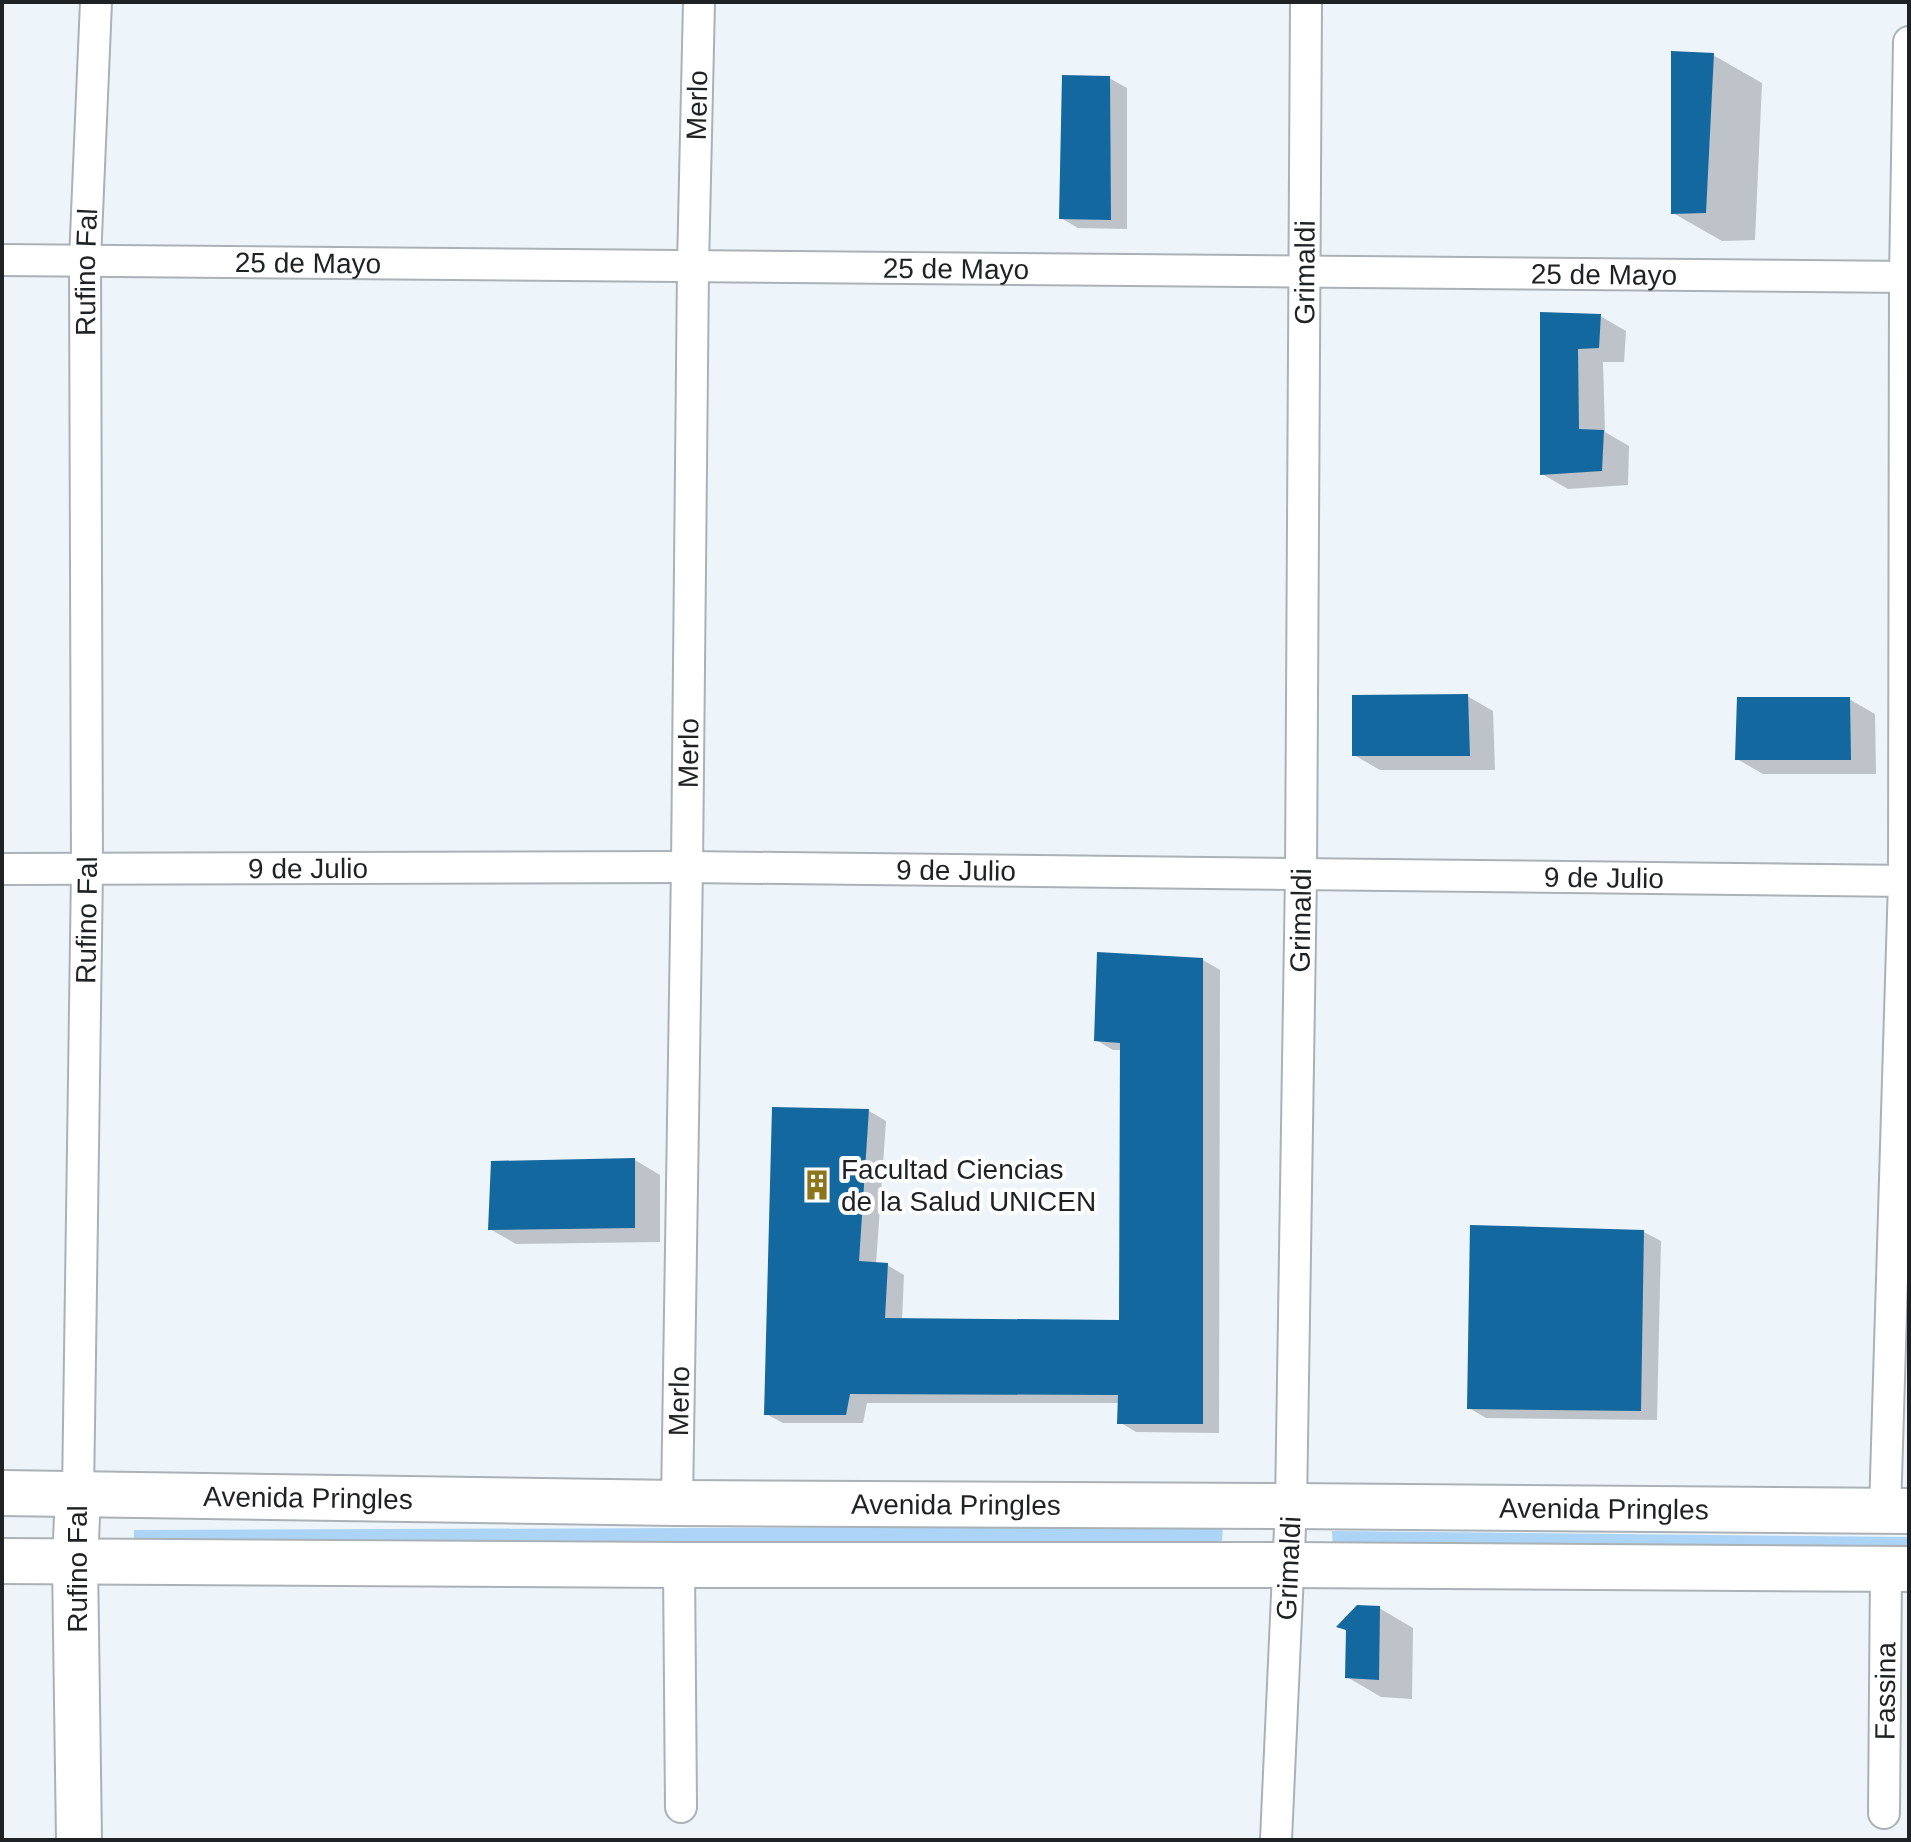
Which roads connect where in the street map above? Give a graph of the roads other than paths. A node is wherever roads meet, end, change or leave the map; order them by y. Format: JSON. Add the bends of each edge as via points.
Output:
{"nodes":[{"id":1,"x":96,"y":2,"type":"edge"},
{"id":2,"x":699,"y":2,"type":"edge"},
{"id":3,"x":1306,"y":2,"type":"edge"},
{"id":4,"x":1909,"y":42,"type":"edge"},
{"id":5,"x":2,"y":260,"type":"edge"},
{"id":6,"x":85,"y":260,"type":"junction"},
{"id":7,"x":693,"y":267,"type":"junction"},
{"id":8,"x":1305,"y":271,"type":"junction"},
{"id":9,"x":1907,"y":277,"type":"edge"},
{"id":10,"x":687,"y":867,"type":"junction"},
{"id":11,"x":2,"y":869,"type":"edge"},
{"id":12,"x":87,"y":870,"type":"junction"},
{"id":13,"x":1301,"y":874,"type":"junction"},
{"id":14,"x":1906,"y":881,"type":"edge"},
{"id":15,"x":2,"y":1493,"type":"edge"},
{"id":16,"x":78,"y":1494,"type":"junction"},
{"id":17,"x":677,"y":1503,"type":"junction"},
{"id":18,"x":1291,"y":1506,"type":"junction"},
{"id":19,"x":1897,"y":1511,"type":"edge"},
{"id":20,"x":2,"y":1561,"type":"edge"},
{"id":21,"x":75,"y":1562,"type":"junction"},
{"id":22,"x":679,"y":1565,"type":"junction"},
{"id":23,"x":1289,"y":1565,"type":"junction"},
{"id":24,"x":1897,"y":1568,"type":"edge"},
{"id":25,"x":681,"y":1807,"type":"dead end"},
{"id":26,"x":1884,"y":1813,"type":"dead end"},
{"id":27,"x":79,"y":1840,"type":"edge"},
{"id":28,"x":1276,"y":1840,"type":"edge"}],
"edges":[{"from":1,"to":6,"type":"street","name":"Rufino Fal"},
{"from":2,"to":7,"type":"street","name":"Merlo"},
{"from":3,"to":8,"type":"street","name":"Grimaldi"},
{"from":4,"to":9,"type":"street"},
{"from":5,"to":6,"type":"street","name":"25 de Mayo"},
{"from":6,"to":7,"type":"street","name":"25 de Mayo"},
{"from":6,"to":12,"type":"street","name":"Rufino Fal"},
{"from":7,"to":8,"type":"street","name":"25 de Mayo"},
{"from":7,"to":10,"type":"street","name":"Merlo"},
{"from":8,"to":9,"type":"street","name":"25 de Mayo"},
{"from":8,"to":13,"type":"street","name":"Grimaldi"},
{"from":9,"to":14,"type":"street"},
{"from":10,"to":12,"type":"street","name":"9 de Julio"},
{"from":10,"to":13,"type":"street","name":"9 de Julio"},
{"from":10,"to":17,"type":"street","name":"Merlo"},
{"from":11,"to":12,"type":"street","name":"9 de Julio"},
{"from":12,"to":16,"type":"street","name":"Rufino Fal"},
{"from":13,"to":14,"type":"street","name":"9 de Julio"},
{"from":13,"to":18,"type":"street","name":"Grimaldi"},
{"from":14,"to":19,"type":"street"},
{"from":15,"to":16,"type":"main road","name":"Avenida Pringles"},
{"from":16,"to":17,"type":"main road","name":"Avenida Pringles"},
{"from":16,"to":21,"type":"main road","name":"Rufino Fal"},
{"from":17,"to":18,"type":"main road","name":"Avenida Pringles"},
{"from":18,"to":19,"type":"main road","name":"Avenida Pringles"},
{"from":18,"to":23,"type":"street","name":"Grimaldi"},
{"from":20,"to":21,"type":"main road","name":"Avenida Pringles"},
{"from":21,"to":22,"type":"main road","name":"Avenida Pringles"},
{"from":21,"to":27,"type":"main road","name":"Rufino Fal"},
{"from":22,"to":23,"type":"main road","name":"Avenida Pringles"},
{"from":22,"to":25,"type":"street"},
{"from":23,"to":24,"type":"main road","name":"Avenida Pringles"},
{"from":23,"to":28,"type":"street","name":"Grimaldi"},
{"from":24,"to":26,"type":"street","name":"Fassina"}]}
